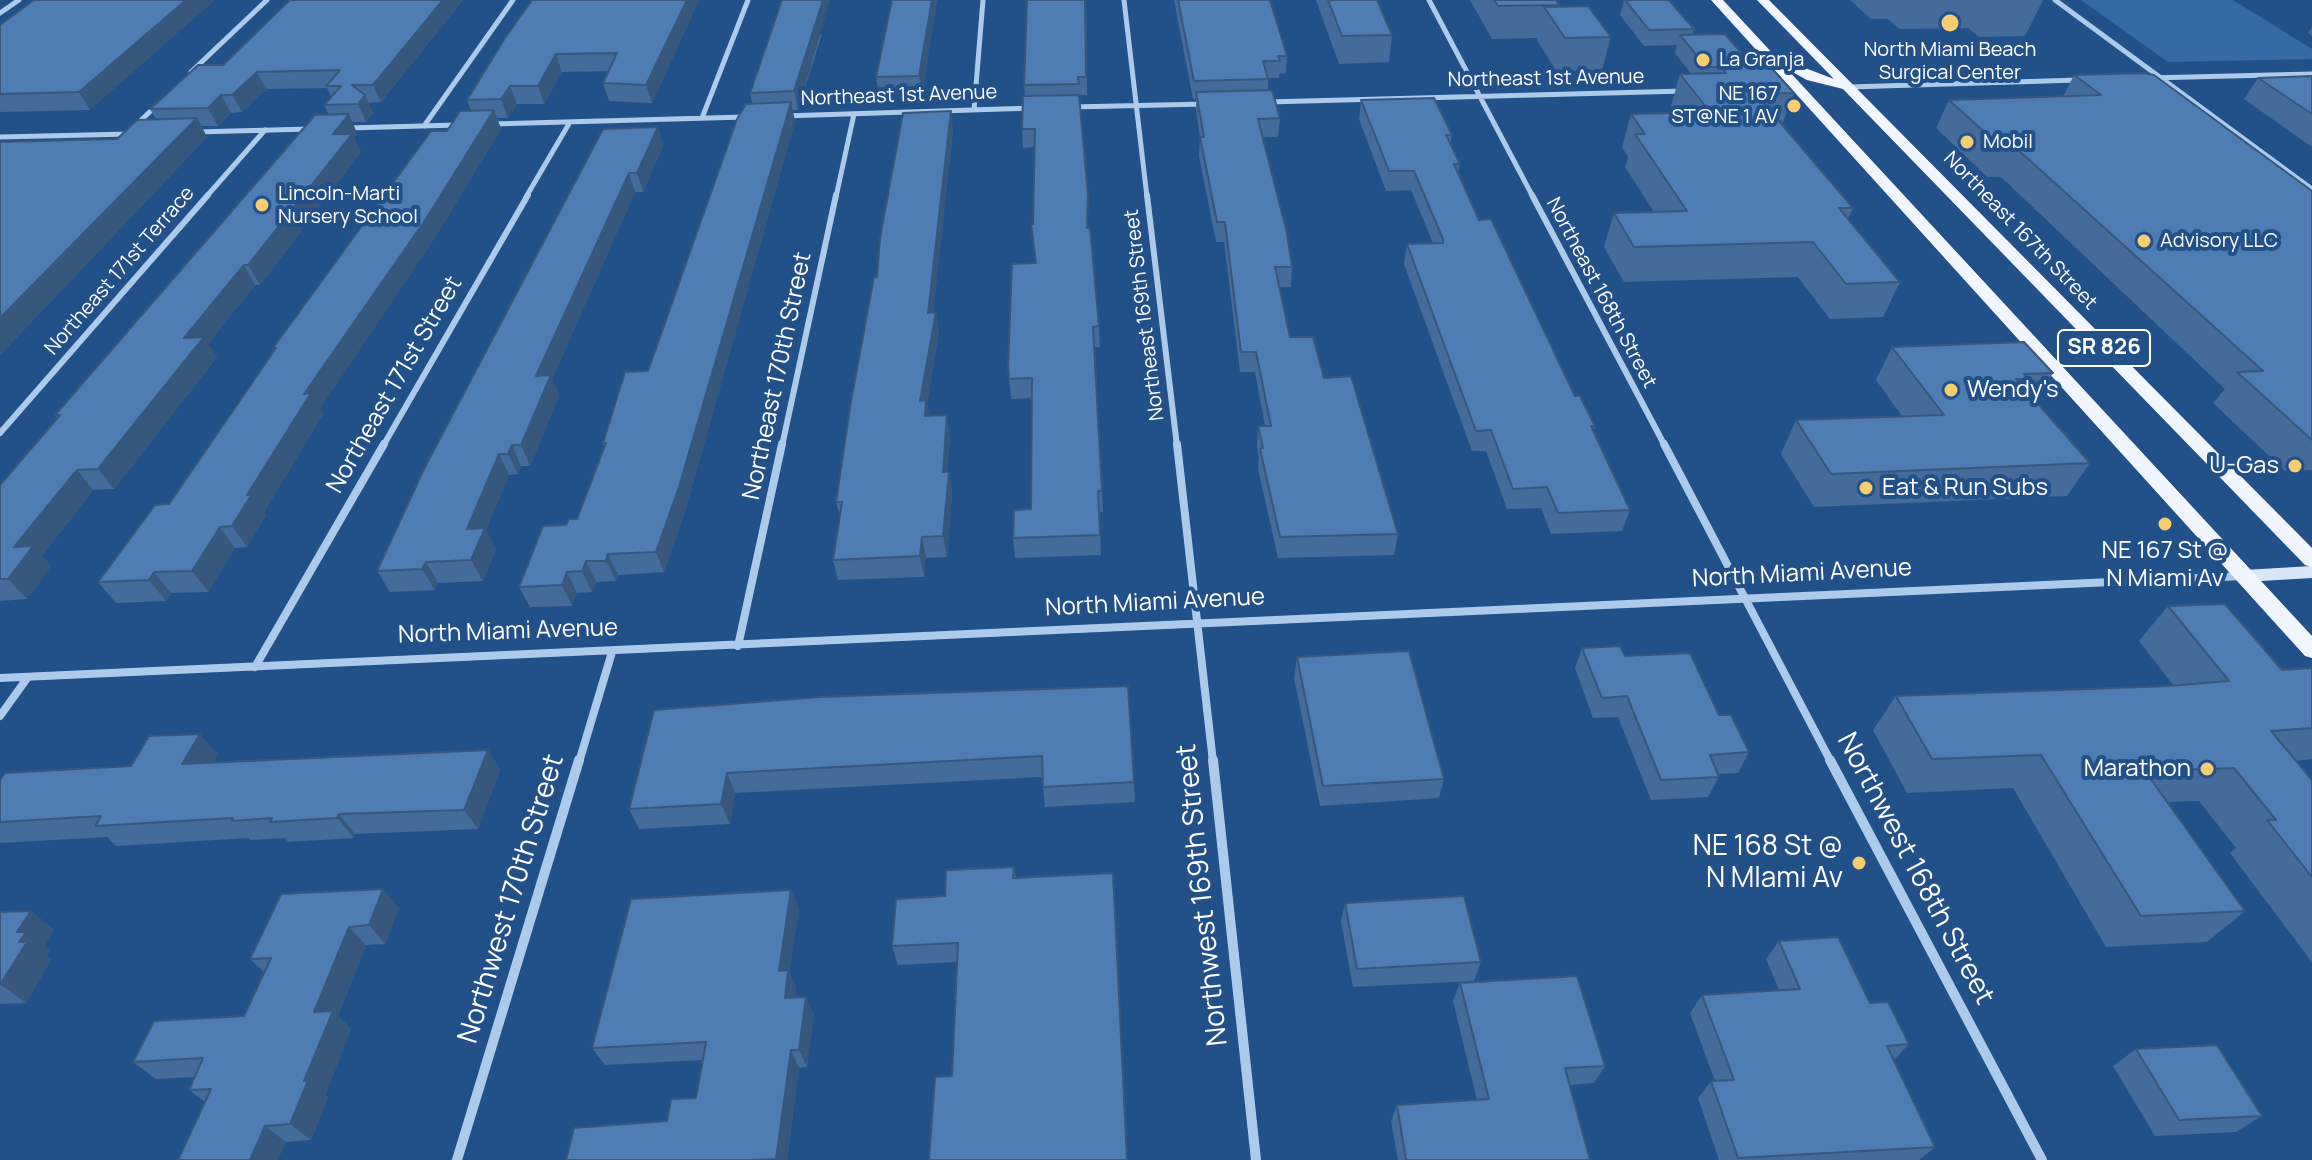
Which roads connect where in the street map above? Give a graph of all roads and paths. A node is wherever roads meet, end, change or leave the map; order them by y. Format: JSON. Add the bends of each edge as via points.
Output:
{"nodes":[{"id":1,"x":19,"y":0,"type":"edge"},
{"id":2,"x":267,"y":0,"type":"edge"},
{"id":3,"x":513,"y":0,"type":"edge"},
{"id":4,"x":748,"y":0,"type":"edge"},
{"id":5,"x":983,"y":0,"type":"edge"},
{"id":6,"x":1124,"y":0,"type":"edge"},
{"id":7,"x":1429,"y":0,"type":"edge"},
{"id":8,"x":1717,"y":0,"type":"edge"},
{"id":9,"x":1763,"y":0,"type":"edge"},
{"id":10,"x":2055,"y":0,"type":"edge"},
{"id":11,"x":0,"y":13,"type":"edge"},
{"id":12,"x":1765,"y":52,"type":"junction"},
{"id":13,"x":2312,"y":74,"type":"edge"},
{"id":14,"x":2146,"y":78,"type":"edge"},
{"id":15,"x":2160,"y":78,"type":"junction"},
{"id":16,"x":2092,"y":80,"type":"edge"},
{"id":17,"x":181,"y":82,"type":"edge"},
{"id":18,"x":1849,"y":87,"type":"junction"},
{"id":19,"x":1790,"y":89,"type":"junction"},
{"id":20,"x":1690,"y":91,"type":"edge"},
{"id":21,"x":1480,"y":96,"type":"junction"},
{"id":22,"x":1255,"y":102,"type":"edge"},
{"id":23,"x":159,"y":103,"type":"edge"},
{"id":24,"x":1210,"y":104,"type":"edge"},
{"id":25,"x":1136,"y":106,"type":"junction"},
{"id":26,"x":1048,"y":108,"type":"edge"},
{"id":27,"x":1062,"y":108,"type":"edge"},
{"id":28,"x":974,"y":110,"type":"junction"},
{"id":29,"x":854,"y":114,"type":"junction"},
{"id":30,"x":778,"y":116,"type":"edge"},
{"id":31,"x":748,"y":117,"type":"edge"},
{"id":32,"x":702,"y":118,"type":"junction"},
{"id":33,"x":1881,"y":120,"type":"junction"},
{"id":34,"x":570,"y":122,"type":"junction"},
{"id":35,"x":483,"y":124,"type":"edge"},
{"id":36,"x":468,"y":125,"type":"edge"},
{"id":37,"x":424,"y":126,"type":"junction"},
{"id":38,"x":345,"y":128,"type":"edge"},
{"id":39,"x":313,"y":129,"type":"edge"},
{"id":40,"x":265,"y":130,"type":"junction"},
{"id":41,"x":188,"y":132,"type":"edge"},
{"id":42,"x":142,"y":133,"type":"edge"},
{"id":43,"x":127,"y":134,"type":"junction"},
{"id":44,"x":0,"y":137,"type":"edge"},
{"id":45,"x":2312,"y":189,"type":"edge"},
{"id":46,"x":0,"y":433,"type":"edge"},
{"id":47,"x":2312,"y":560,"type":"edge"},
{"id":48,"x":2312,"y":572,"type":"edge"},
{"id":49,"x":2244,"y":576,"type":"junction"},
{"id":50,"x":1745,"y":601,"type":"junction"},
{"id":51,"x":1198,"y":625,"type":"junction"},
{"id":52,"x":738,"y":646,"type":"junction"},
{"id":53,"x":2312,"y":650,"type":"edge"},
{"id":54,"x":612,"y":652,"type":"junction"},
{"id":55,"x":255,"y":667,"type":"junction"},
{"id":56,"x":28,"y":677,"type":"junction"},
{"id":57,"x":0,"y":678,"type":"edge"},
{"id":58,"x":0,"y":716,"type":"edge"},
{"id":59,"x":457,"y":1160,"type":"edge"},
{"id":60,"x":1256,"y":1160,"type":"edge"},
{"id":61,"x":2042,"y":1160,"type":"edge"}],
"edges":[{"from":1,"to":11,"type":"street"},
{"from":2,"to":17,"type":"street"},
{"from":3,"to":37,"type":"street"},
{"from":4,"to":32,"type":"street"},
{"from":5,"to":28,"type":"street"},
{"from":6,"to":25,"type":"street","name":"Northeast 169th Street"},
{"from":7,"to":21,"type":"street","name":"Northeast 168th Street"},
{"from":8,"to":12,"type":"main road","number":"SR 826"},
{"from":9,"to":18,"type":"main road","name":"Northeast 167th Street","number":"SR 826"},
{"from":10,"to":15,"type":"street"},
{"from":12,"to":18,"type":"main road","via":[[1811,77]]},
{"from":12,"to":19,"type":"main road","number":"SR 826"},
{"from":13,"to":15,"type":"street"},
{"from":14,"to":15,"type":"street"},
{"from":15,"to":45,"type":"street"},
{"from":16,"to":18,"type":"street"},
{"from":18,"to":33,"type":"main road","name":"Northeast 167th Street","number":"SR 826"},
{"from":19,"to":33,"type":"main road","via":[[1841,101]]},
{"from":19,"to":49,"type":"main road","number":"SR 826"},
{"from":20,"to":21,"type":"street","name":"Northeast 1st Avenue"},
{"from":21,"to":22,"type":"street","name":"Northeast 1st Avenue"},
{"from":21,"to":50,"type":"street","name":"Northeast 168th Street"},
{"from":23,"to":43,"type":"street"},
{"from":24,"to":25,"type":"street"},
{"from":25,"to":27,"type":"street"},
{"from":25,"to":51,"type":"street","name":"Northeast 169th Street"},
{"from":26,"to":28,"type":"street","name":"Northeast 1st Avenue"},
{"from":28,"to":29,"type":"street","name":"Northeast 1st Avenue"},
{"from":29,"to":30,"type":"street","name":"Northeast 1st Avenue"},
{"from":29,"to":52,"type":"street","name":"Northeast 170th Street"},
{"from":31,"to":32,"type":"street"},
{"from":32,"to":34,"type":"street"},
{"from":33,"to":47,"type":"main road","name":"Northeast 167th Street","number":"SR 826"},
{"from":34,"to":35,"type":"street"},
{"from":34,"to":55,"type":"street","name":"Northeast 171st Street"},
{"from":36,"to":37,"type":"street"},
{"from":37,"to":38,"type":"street"},
{"from":39,"to":40,"type":"street"},
{"from":40,"to":41,"type":"street"},
{"from":40,"to":46,"type":"street","name":"Northeast 171st Terrace"},
{"from":42,"to":43,"type":"street"},
{"from":43,"to":44,"type":"street"},
{"from":48,"to":49,"type":"street","name":"North Miami Avenue"},
{"from":49,"to":50,"type":"street","name":"North Miami Avenue"},
{"from":49,"to":53,"type":"main road","number":"SR 826"},
{"from":50,"to":51,"type":"street","name":"North Miami Avenue"},
{"from":50,"to":61,"type":"street","name":"Northwest 168th Street"},
{"from":51,"to":52,"type":"street","name":"North Miami Avenue"},
{"from":51,"to":60,"type":"street","name":"Northwest 169th Street"},
{"from":52,"to":54,"type":"street","name":"North Miami Avenue"},
{"from":54,"to":55,"type":"street","name":"North Miami Avenue"},
{"from":54,"to":59,"type":"street","name":"Northwest 170th Street"},
{"from":55,"to":56,"type":"street","name":"North Miami Avenue"},
{"from":56,"to":57,"type":"street","name":"North Miami Avenue"},
{"from":56,"to":58,"type":"street"}]}
